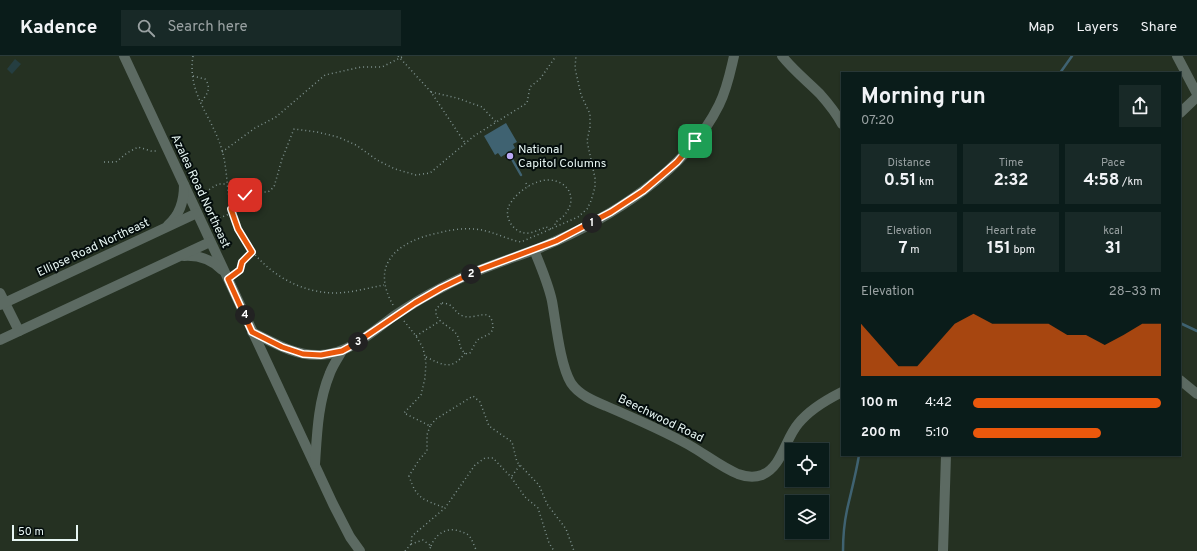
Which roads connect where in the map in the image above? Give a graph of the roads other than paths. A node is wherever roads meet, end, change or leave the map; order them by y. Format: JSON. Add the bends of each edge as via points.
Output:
{"nodes":[{"id":1,"x":734,"y":56,"type":"edge"},
{"id":2,"x":782,"y":56,"type":"edge"},
{"id":3,"x":1177,"y":56,"type":"edge"},
{"id":4,"x":126,"y":58,"type":"edge"},
{"id":5,"x":1197,"y":96,"type":"edge"},
{"id":6,"x":1181,"y":112,"type":"edge"},
{"id":7,"x":841,"y":123,"type":"edge"},
{"id":8,"x":184,"y":183,"type":"junction"},
{"id":9,"x":197,"y":213,"type":"junction"},
{"id":10,"x":164,"y":228,"type":"junction"},
{"id":11,"x":210,"y":242,"type":"junction"},
{"id":12,"x":534,"y":250,"type":"junction"},
{"id":13,"x":176,"y":258,"type":"junction"},
{"id":14,"x":226,"y":276,"type":"junction"},
{"id":15,"x":0,"y":293,"type":"edge"},
{"id":16,"x":2,"y":304,"type":"edge"},
{"id":17,"x":18,"y":331,"type":"junction"},
{"id":18,"x":252,"y":332,"type":"junction"},
{"id":19,"x":0,"y":340,"type":"edge"},
{"id":20,"x":342,"y":351,"type":"junction"},
{"id":21,"x":1181,"y":381,"type":"edge"},
{"id":22,"x":841,"y":393,"type":"edge"},
{"id":23,"x":1197,"y":394,"type":"edge"},
{"id":24,"x":946,"y":456,"type":"edge"},
{"id":25,"x":314,"y":465,"type":"junction"},
{"id":26,"x":360,"y":551,"type":"edge"},
{"id":27,"x":943,"y":551,"type":"edge"}],
"edges":[{"from":1,"to":12,"type":"street","via":[[728,83],[718,107],[704,130],[677,162],[643,191],[611,212]]},
{"from":2,"to":7,"type":"street","via":[[824,98]]},
{"from":3,"to":5,"type":"street"},
{"from":4,"to":8,"type":"street","name":"Azalea Road Northeast"},
{"from":5,"to":6,"type":"street"},
{"from":8,"to":9,"type":"street","name":"Azalea Road Northeast"},
{"from":8,"to":10,"type":"street","via":[[181,207]]},
{"from":9,"to":10,"type":"street","name":"Ellipse Road Northeast"},
{"from":9,"to":11,"type":"street","name":"Azalea Road Northeast"},
{"from":10,"to":16,"type":"street","name":"Ellipse Road Northeast"},
{"from":11,"to":13,"type":"street"},
{"from":11,"to":14,"type":"street","name":"Azalea Road Northeast"},
{"from":12,"to":20,"type":"street","via":[[476,271],[441,288]]},
{"from":12,"to":22,"type":"street","name":"Beechwood Road","via":[[549,293],[565,369],[576,389],[688,444],[736,472],[753,476],[769,471],[802,420],[819,405]]},
{"from":13,"to":14,"type":"street","via":[[204,258],[212,261]]},
{"from":13,"to":17,"type":"street"},
{"from":14,"to":18,"type":"street","name":"Azalea Road Northeast"},
{"from":15,"to":16,"type":"street"},
{"from":16,"to":17,"type":"street"},
{"from":17,"to":19,"type":"street"},
{"from":18,"to":20,"type":"street","via":[[303,354],[321,355]]},
{"from":18,"to":25,"type":"street","name":"Azalea Road Northeast"},
{"from":20,"to":25,"type":"street","via":[[330,372],[323,392]]},
{"from":21,"to":23,"type":"street"},
{"from":24,"to":27,"type":"street"},
{"from":25,"to":26,"type":"street","name":"Azalea Road Northeast","via":[[350,538]]}]}
